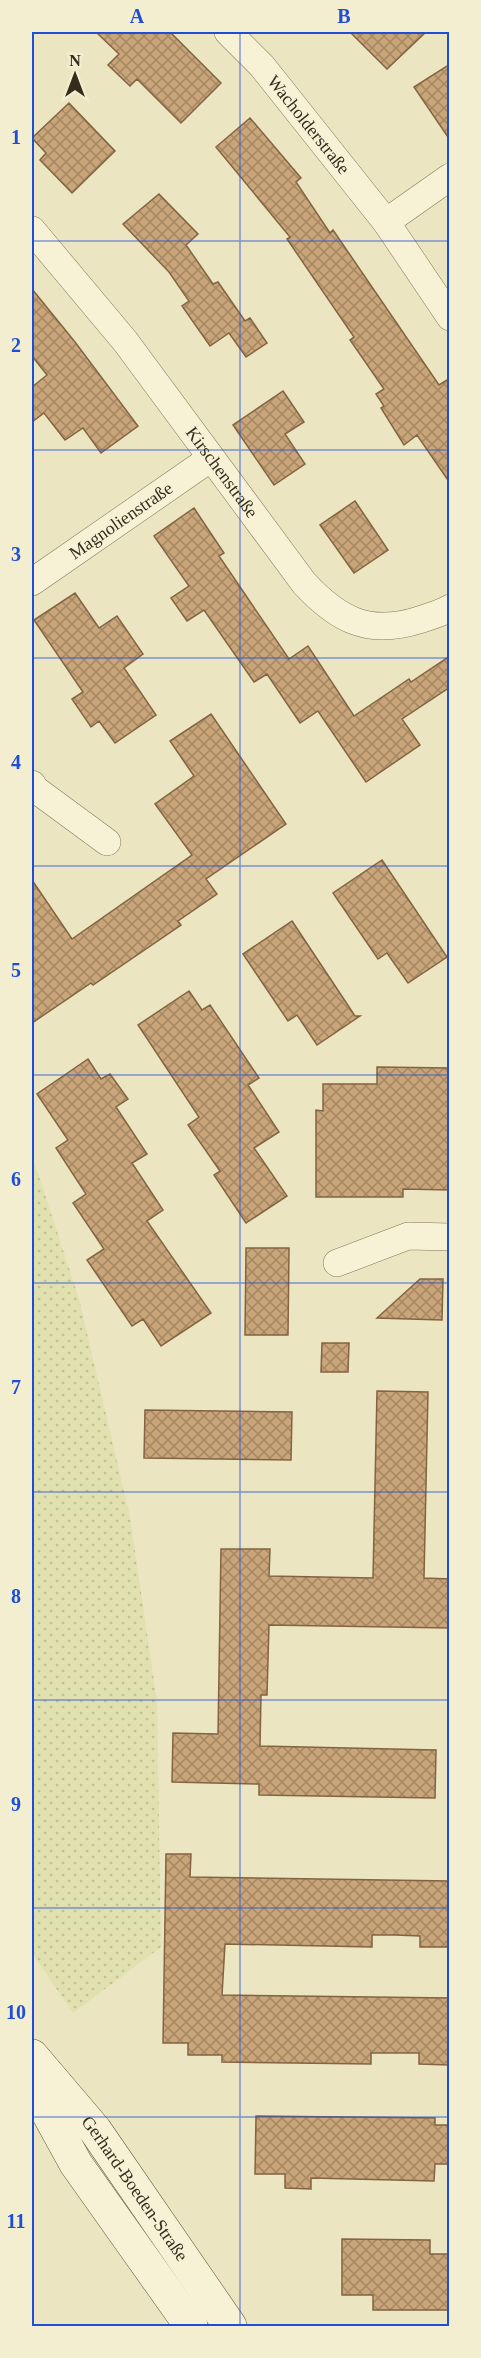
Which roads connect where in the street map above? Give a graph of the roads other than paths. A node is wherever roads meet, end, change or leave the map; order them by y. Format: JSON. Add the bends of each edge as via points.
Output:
{"nodes":[{"id":1,"x":228,"y":32,"type":"edge"},
{"id":2,"x":450,"y":177,"type":"edge"},
{"id":3,"x":386,"y":222,"type":"junction"},
{"id":4,"x":33,"y":235,"type":"edge"},
{"id":5,"x":450,"y":317,"type":"edge"},
{"id":6,"x":211,"y":458,"type":"junction"},
{"id":7,"x":32,"y":582,"type":"edge"},
{"id":8,"x":450,"y":608,"type":"edge"},
{"id":9,"x":32,"y":784,"type":"edge"},
{"id":10,"x":107,"y":842,"type":"dead end"},
{"id":11,"x":450,"y":1237,"type":"edge"},
{"id":12,"x":337,"y":1263,"type":"dead end"},
{"id":13,"x":32,"y":2056,"type":"edge"},
{"id":14,"x":32,"y":2084,"type":"edge"},
{"id":15,"x":191,"y":2326,"type":"edge"},
{"id":16,"x":230,"y":2326,"type":"edge"}],
"edges":[{"from":1,"to":3,"type":"street","name":"Wacholderstraße","via":[[262,66]]},
{"from":2,"to":3,"type":"street"},
{"from":3,"to":5,"type":"street","name":"Wacholderstraße"},
{"from":4,"to":6,"type":"street","name":"Kirschenstraße","via":[[125,341]]},
{"from":6,"to":7,"type":"street","name":"Magnolienstraße"},
{"from":6,"to":8,"type":"street","name":"Kirschenstraße","via":[[324,605],[376,628],[405,624]]},
{"from":9,"to":10,"type":"street"},
{"from":11,"to":12,"type":"street","via":[[408,1236]]},
{"from":13,"to":16,"type":"main road","name":"Gerhard-Boeden-Straße","via":[[95,2130]]},
{"from":14,"to":15,"type":"main road","name":"Gerhard-Boeden-Straße","via":[[76,2164]]}]}
